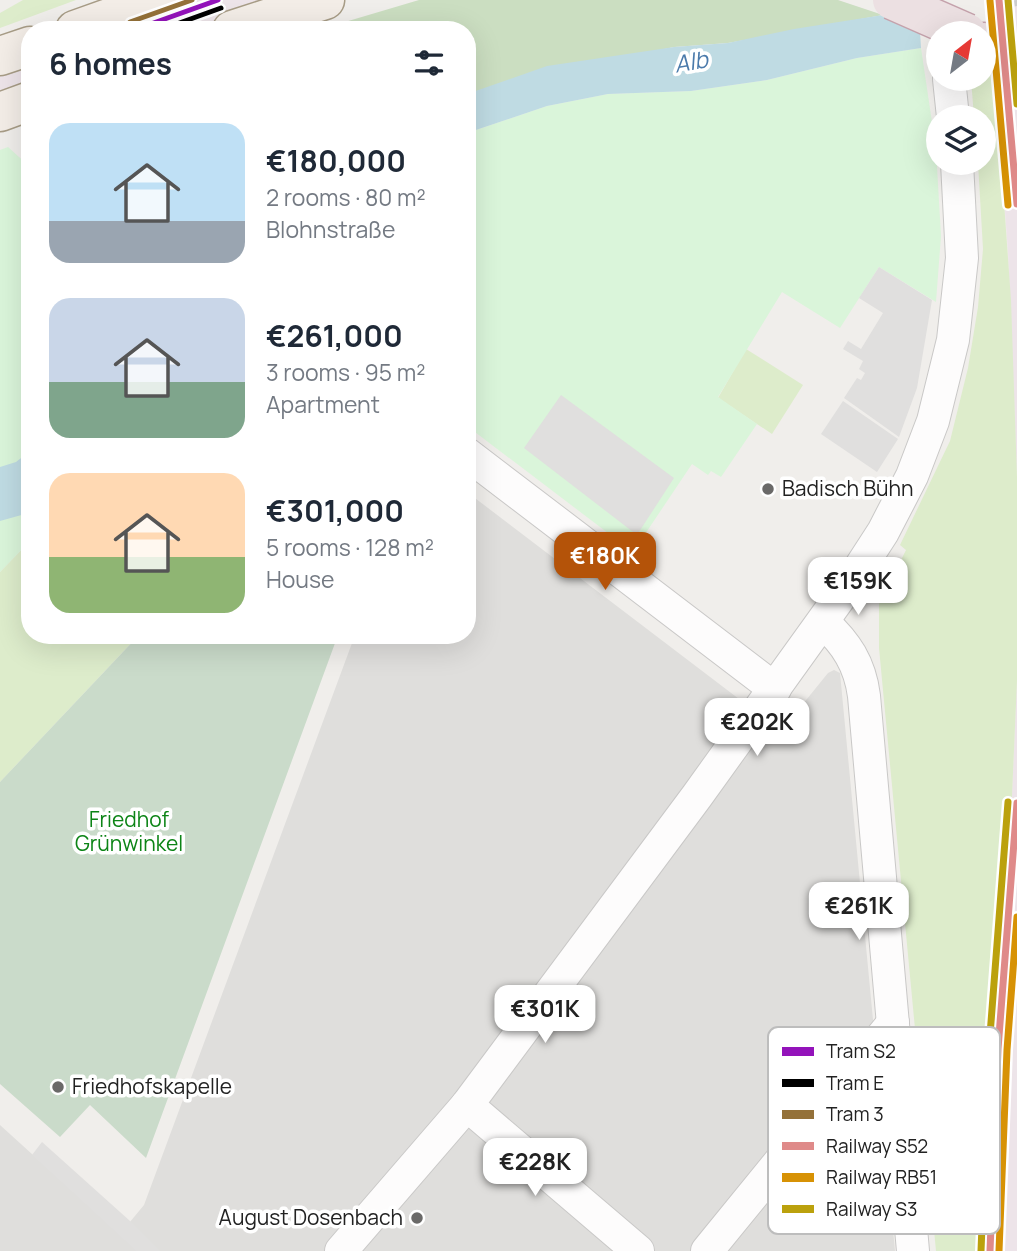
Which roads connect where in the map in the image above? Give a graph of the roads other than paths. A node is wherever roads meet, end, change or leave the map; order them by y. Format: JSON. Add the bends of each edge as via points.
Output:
{"nodes":[{"id":1,"x":159,"y":0,"type":"edge"},
{"id":2,"x":325,"y":0,"type":"edge"},
{"id":3,"x":892,"y":0,"type":"edge"},
{"id":4,"x":941,"y":0,"type":"edge"},
{"id":5,"x":100,"y":21,"type":"edge"},
{"id":6,"x":264,"y":21,"type":"edge"},
{"id":7,"x":940,"y":21,"type":"edge"},
{"id":8,"x":943,"y":21,"type":"edge"},
{"id":9,"x":21,"y":49,"type":"edge"},
{"id":10,"x":996,"y":50,"type":"edge"},
{"id":11,"x":0,"y":56,"type":"edge"},
{"id":12,"x":1017,"y":63,"type":"edge"},
{"id":13,"x":21,"y":104,"type":"edge"},
{"id":14,"x":0,"y":111,"type":"edge"},
{"id":15,"x":21,"y":128,"type":"edge"},
{"id":16,"x":0,"y":135,"type":"edge"},
{"id":17,"x":958,"y":175,"type":"edge"},
{"id":18,"x":476,"y":461,"type":"edge"},
{"id":19,"x":823,"y":622,"type":"junction"},
{"id":20,"x":775,"y":689,"type":"junction"},
{"id":21,"x":893,"y":1023,"type":"junction"},
{"id":22,"x":890,"y":1027,"type":"edge"},
{"id":23,"x":893,"y":1027,"type":"edge"},
{"id":24,"x":467,"y":1105,"type":"junction"},
{"id":25,"x":768,"y":1175,"type":"edge"},
{"id":26,"x":341,"y":1251,"type":"edge"},
{"id":27,"x":638,"y":1251,"type":"edge"},
{"id":28,"x":706,"y":1251,"type":"edge"}],
"edges":[{"from":1,"to":5,"type":"main road"},
{"from":2,"to":6,"type":"main road"},
{"from":3,"to":7,"type":"highway","bridge":true},
{"from":4,"to":8,"type":"street"},
{"from":9,"to":11,"type":"main road"},
{"from":10,"to":12,"type":"highway"},
{"from":13,"to":14,"type":"main road"},
{"from":15,"to":16,"type":"main road"},
{"from":17,"to":19,"type":"street","via":[[962,258],[953,340],[933,421],[883,531]]},
{"from":18,"to":20,"type":"street"},
{"from":19,"to":20,"type":"street"},
{"from":19,"to":21,"type":"street","via":[[842,639],[861,674]]},
{"from":20,"to":24,"type":"street"},
{"from":21,"to":22,"type":"street"},
{"from":21,"to":23,"type":"street"},
{"from":24,"to":26,"type":"street"},
{"from":24,"to":27,"type":"street"},
{"from":25,"to":28,"type":"street"}]}
